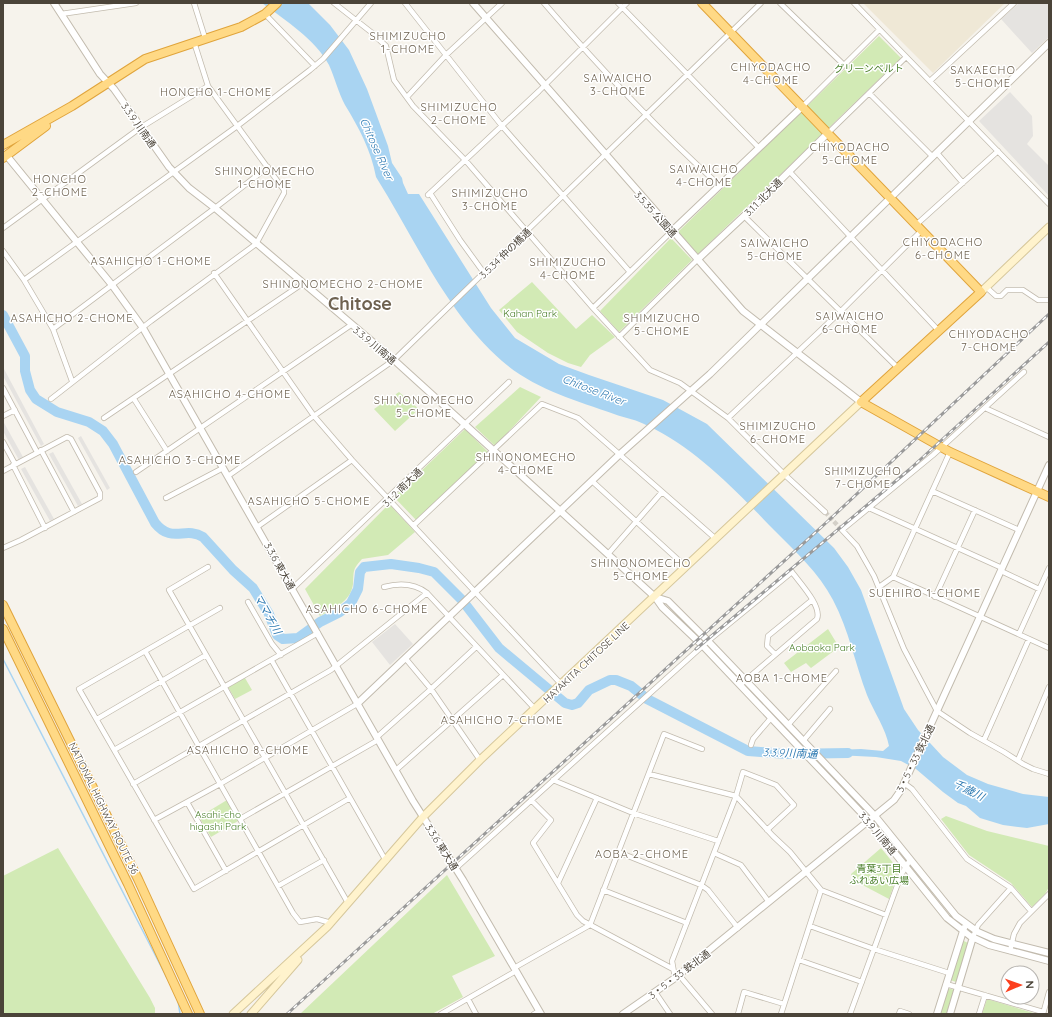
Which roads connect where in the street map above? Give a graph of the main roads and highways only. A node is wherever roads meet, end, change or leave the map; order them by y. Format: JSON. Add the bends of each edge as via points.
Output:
{"nodes":[{"id":1,"x":702,"y":3,"type":"edge"},
{"id":2,"x":275,"y":5,"type":"edge"},
{"id":3,"x":72,"y":106,"type":"junction"},
{"id":4,"x":3,"y":145,"type":"edge"},
{"id":5,"x":5,"y":157,"type":"edge"},
{"id":6,"x":1049,"y":227,"type":"edge"},
{"id":7,"x":984,"y":289,"type":"junction"},
{"id":8,"x":861,"y":402,"type":"junction"},
{"id":9,"x":1049,"y":496,"type":"edge"},
{"id":10,"x":3,"y":605,"type":"edge"},
{"id":11,"x":3,"y":629,"type":"edge"},
{"id":12,"x":322,"y":932,"type":"junction"},
{"id":13,"x":188,"y":1014,"type":"edge"},
{"id":14,"x":200,"y":1014,"type":"edge"},
{"id":15,"x":233,"y":1014,"type":"edge"},
{"id":16,"x":251,"y":1014,"type":"edge"}],
"edges":[{"from":1,"to":7,"type":"highway","via":[[891,198]]},
{"from":2,"to":3,"type":"highway","via":[[265,14],[240,27],[146,59]]},
{"from":3,"to":4,"type":"highway"},
{"from":3,"to":5,"type":"highway"},
{"from":6,"to":7,"type":"main road"},
{"from":7,"to":8,"type":"highway"},
{"from":8,"to":9,"type":"highway","via":[[950,452]]},
{"from":8,"to":12,"type":"main road","name":"HAYAKITA CHITOSE LINE","via":[[480,760],[423,817]]},
{"from":10,"to":14,"type":"highway","name":"NATIONAL HIGHWAY ROUTE 36","via":[[138,879]]},
{"from":11,"to":13,"type":"highway","name":"NATIONAL HIGHWAY ROUTE 36","via":[[128,884]]},
{"from":12,"to":15,"type":"main road","name":"HAYAKITA CHITOSE LINE"},
{"from":12,"to":16,"type":"main road","name":"HAYAKITA CHITOSE LINE"}]}
